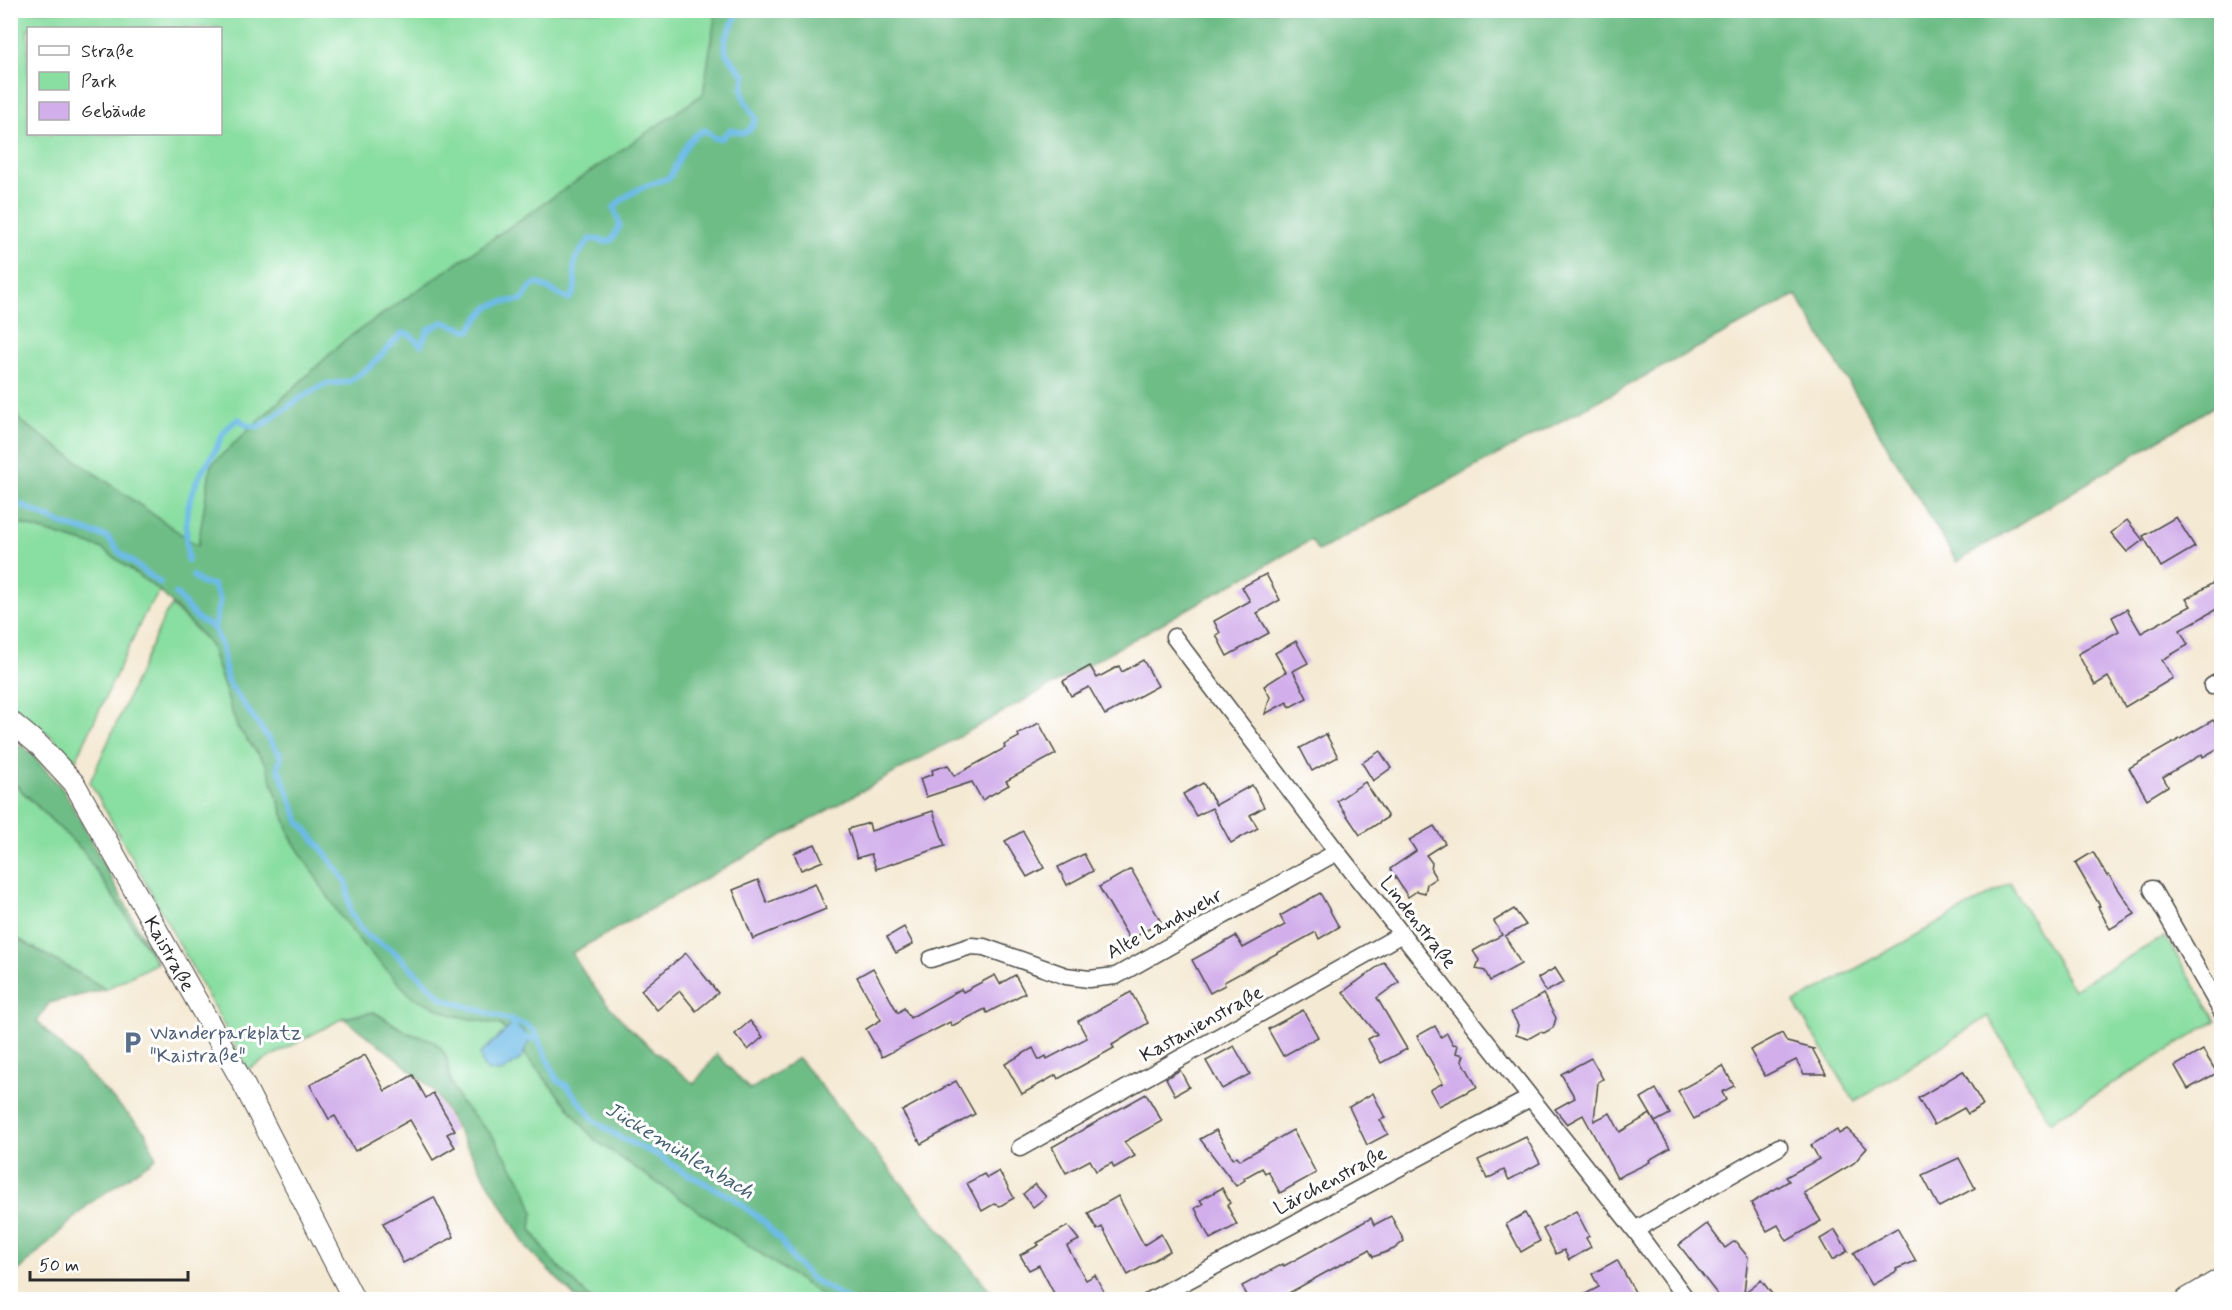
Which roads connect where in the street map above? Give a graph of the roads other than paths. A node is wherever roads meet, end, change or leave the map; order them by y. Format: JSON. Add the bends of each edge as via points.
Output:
{"nodes":[{"id":1,"x":1174,"y":637,"type":"dead end"},
{"id":2,"x":10,"y":721,"type":"edge"},
{"id":3,"x":1337,"y":852,"type":"junction"},
{"id":4,"x":2152,"y":889,"type":"dead end"},
{"id":5,"x":1402,"y":934,"type":"junction"},
{"id":6,"x":931,"y":959,"type":"dead end"},
{"id":7,"x":2222,"y":1012,"type":"edge"},
{"id":8,"x":1530,"y":1098,"type":"junction"},
{"id":9,"x":1020,"y":1148,"type":"dead end"},
{"id":10,"x":1779,"y":1148,"type":"dead end"},
{"id":11,"x":1635,"y":1230,"type":"junction"},
{"id":12,"x":2222,"y":1280,"type":"edge"},
{"id":13,"x":354,"y":1299,"type":"edge"},
{"id":14,"x":1151,"y":1299,"type":"edge"},
{"id":15,"x":1687,"y":1299,"type":"edge"},
{"id":16,"x":2188,"y":1299,"type":"edge"}],
"edges":[{"from":1,"to":3,"type":"street","name":"Lindenstraße"},
{"from":2,"to":13,"type":"street","name":"Kaistraße","via":[[74,783],[243,1083]]},
{"from":3,"to":5,"type":"street","name":"Lindenstraße"},
{"from":3,"to":6,"type":"street","name":"Alte Landwehr","via":[[1116,976],[1066,976],[984,946],[971,946]]},
{"from":4,"to":7,"type":"street"},
{"from":5,"to":8,"type":"street","name":"Lindenstraße"},
{"from":5,"to":9,"type":"street","name":"Kastanienstraße"},
{"from":8,"to":11,"type":"street","name":"Lindenstraße"},
{"from":8,"to":14,"type":"street","name":"Lärchenstraße"},
{"from":10,"to":11,"type":"street"},
{"from":11,"to":15,"type":"street","name":"Lindenstraße"},
{"from":12,"to":16,"type":"main road"}]}
